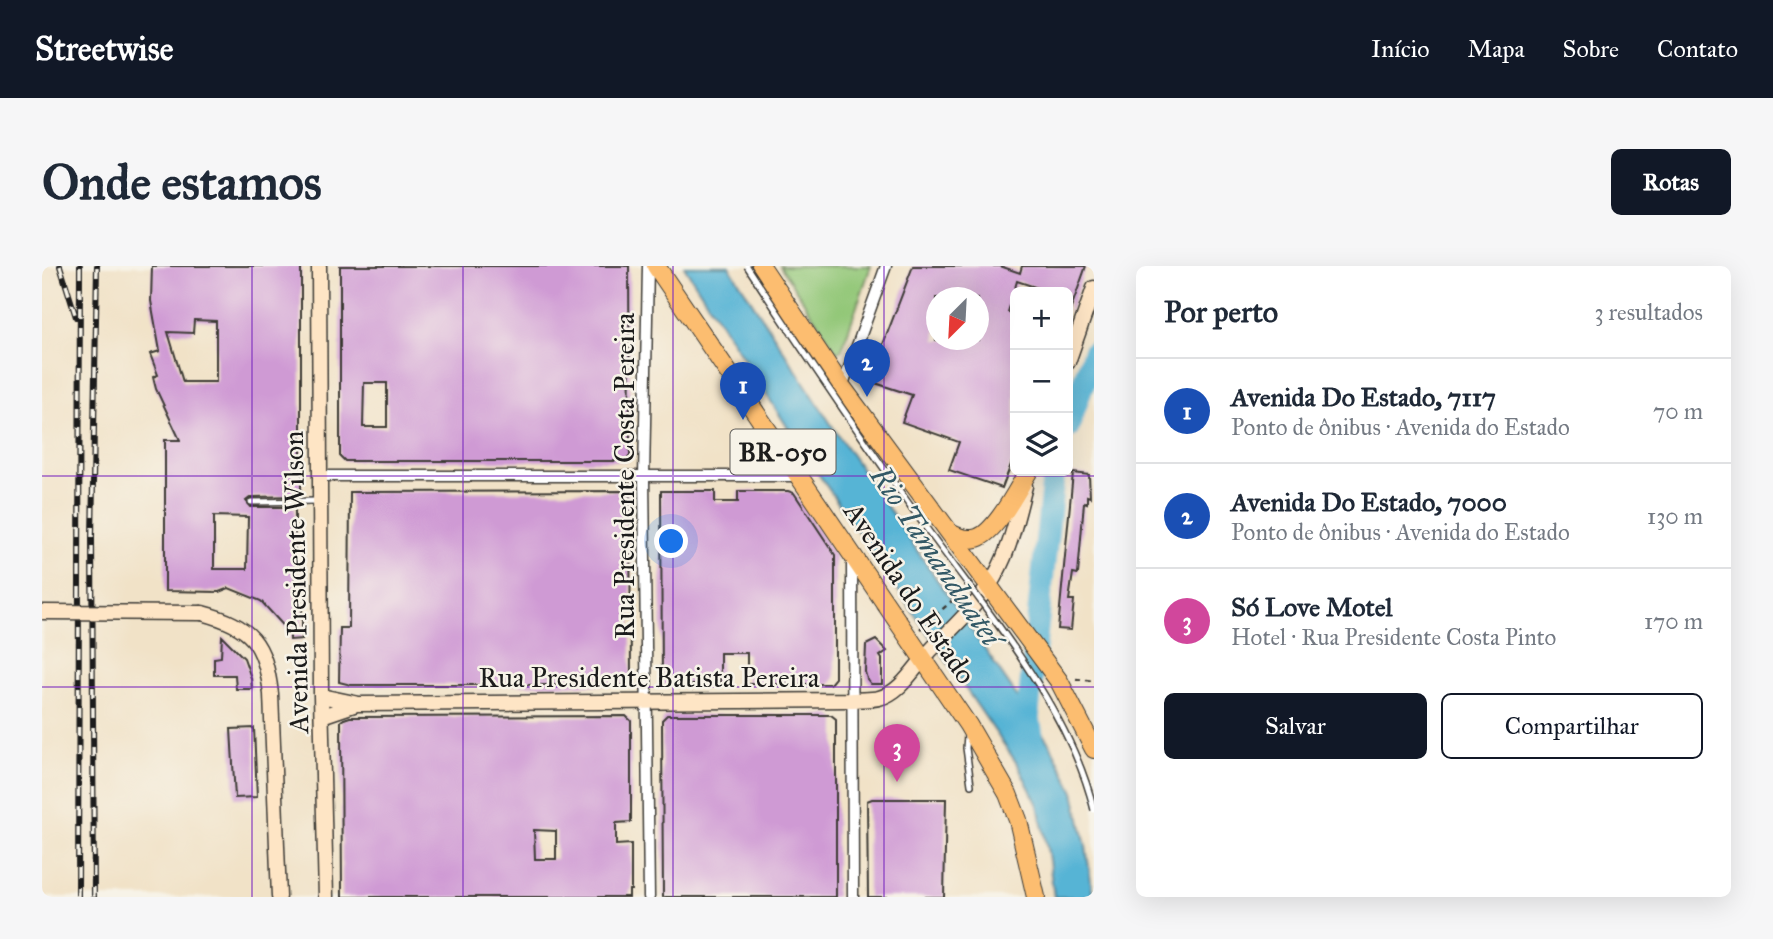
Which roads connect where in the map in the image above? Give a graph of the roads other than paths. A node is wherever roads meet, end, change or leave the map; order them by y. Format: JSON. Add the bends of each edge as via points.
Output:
{"nodes":[{"id":1,"x":319,"y":266,"type":"edge"},
{"id":2,"x":648,"y":266,"type":"edge"},
{"id":3,"x":656,"y":266,"type":"edge"},
{"id":4,"x":747,"y":266,"type":"edge"},
{"id":5,"x":761,"y":266,"type":"edge"},
{"id":6,"x":886,"y":266,"type":"edge"},
{"id":7,"x":1094,"y":288,"type":"edge"},
{"id":8,"x":1072,"y":350,"type":"edge"},
{"id":9,"x":842,"y":387,"type":"junction"},
{"id":10,"x":319,"y":476,"type":"junction"},
{"id":11,"x":1026,"y":476,"type":"edge"},
{"id":12,"x":1028,"y":476,"type":"edge"},
{"id":13,"x":644,"y":477,"type":"junction"},
{"id":14,"x":800,"y":477,"type":"junction"},
{"id":15,"x":320,"y":501,"type":"junction"},
{"id":16,"x":251,"y":502,"type":"dead end"},
{"id":17,"x":950,"y":533,"type":"junction"},
{"id":18,"x":852,"y":554,"type":"junction"},
{"id":19,"x":976,"y":596,"type":"junction"},
{"id":20,"x":42,"y":612,"type":"edge"},
{"id":21,"x":926,"y":655,"type":"junction"},
{"id":22,"x":321,"y":696,"type":"junction"},
{"id":23,"x":852,"y":700,"type":"junction"},
{"id":24,"x":646,"y":702,"type":"junction"},
{"id":25,"x":359,"y":704,"type":"junction"},
{"id":26,"x":322,"y":716,"type":"junction"},
{"id":27,"x":968,"y":725,"type":"junction"},
{"id":28,"x":1094,"y":749,"type":"edge"},
{"id":29,"x":971,"y":785,"type":"dead end"},
{"id":30,"x":1094,"y":810,"type":"edge"},
{"id":31,"x":281,"y":893,"type":"edge"},
{"id":32,"x":326,"y":897,"type":"edge"},
{"id":33,"x":649,"y":897,"type":"edge"},
{"id":34,"x":853,"y":897,"type":"edge"},
{"id":35,"x":1036,"y":897,"type":"edge"}],
"edges":[{"from":1,"to":10,"type":"main road","name":"Avenida Presidente Wilson"},
{"from":2,"to":13,"type":"street","name":"Rua Presidente Costa Pereira"},
{"from":3,"to":14,"type":"highway","name":"Avenida do Estado","number":"BR-050"},
{"from":4,"to":30,"type":"lane","bridge":true,"via":[[1056,713]]},
{"from":5,"to":9,"type":"highway","number":"BR-050"},
{"from":6,"to":9,"type":"street"},
{"from":7,"to":8,"type":"main road"},
{"from":9,"to":17,"type":"highway","number":"BR-050"},
{"from":10,"to":13,"type":"street"},
{"from":10,"to":15,"type":"main road","name":"Avenida Presidente Wilson"},
{"from":11,"to":17,"type":"highway","via":[[986,533],[972,539]]},
{"from":12,"to":19,"type":"main road","name":"Rua Presidente Batista Pereira","via":[[1012,537]]},
{"from":13,"to":14,"type":"street"},
{"from":13,"to":24,"type":"street","name":"Rua Presidente Costa Pereira"},
{"from":14,"to":18,"type":"highway","name":"Avenida do Estado","number":"BR-050"},
{"from":15,"to":16,"type":"lane"},
{"from":15,"to":22,"type":"main road","name":"Avenida Presidente Wilson"},
{"from":17,"to":19,"type":"highway","number":"BR-050"},
{"from":18,"to":21,"type":"highway","name":"Avenida do Estado","number":"BR-050"},
{"from":18,"to":23,"type":"street"},
{"from":19,"to":21,"type":"main road","name":"Rua Presidente Batista Pereira"},
{"from":19,"to":28,"type":"highway","via":[[1014,619],[1059,681]]},
{"from":20,"to":31,"type":"main road","bridge":true,"via":[[202,613],[248,632],[260,650],[271,694]]},
{"from":21,"to":23,"type":"main road","name":"Rua Presidente Batista Pereira","via":[[891,693]]},
{"from":21,"to":27,"type":"highway","name":"Avenida do Estado","number":"BR-050"},
{"from":22,"to":25,"type":"main road","name":"Rua Presidente Batista Pereira"},
{"from":22,"to":26,"type":"main road","name":"Avenida Presidente Wilson"},
{"from":23,"to":24,"type":"main road","name":"Rua Presidente Batista Pereira"},
{"from":23,"to":34,"type":"street"},
{"from":24,"to":25,"type":"main road","name":"Rua Presidente Batista Pereira"},
{"from":24,"to":33,"type":"street","name":"Rua Presidente Costa Pereira"},
{"from":25,"to":26,"type":"main road","name":"Rua Presidente Batista Pereira"},
{"from":26,"to":32,"type":"main road","name":"Avenida Presidente Wilson"},
{"from":27,"to":29,"type":"lane"},
{"from":27,"to":35,"type":"highway","name":"Avenida do Estado","number":"BR-050","via":[[1018,820]]}]}
